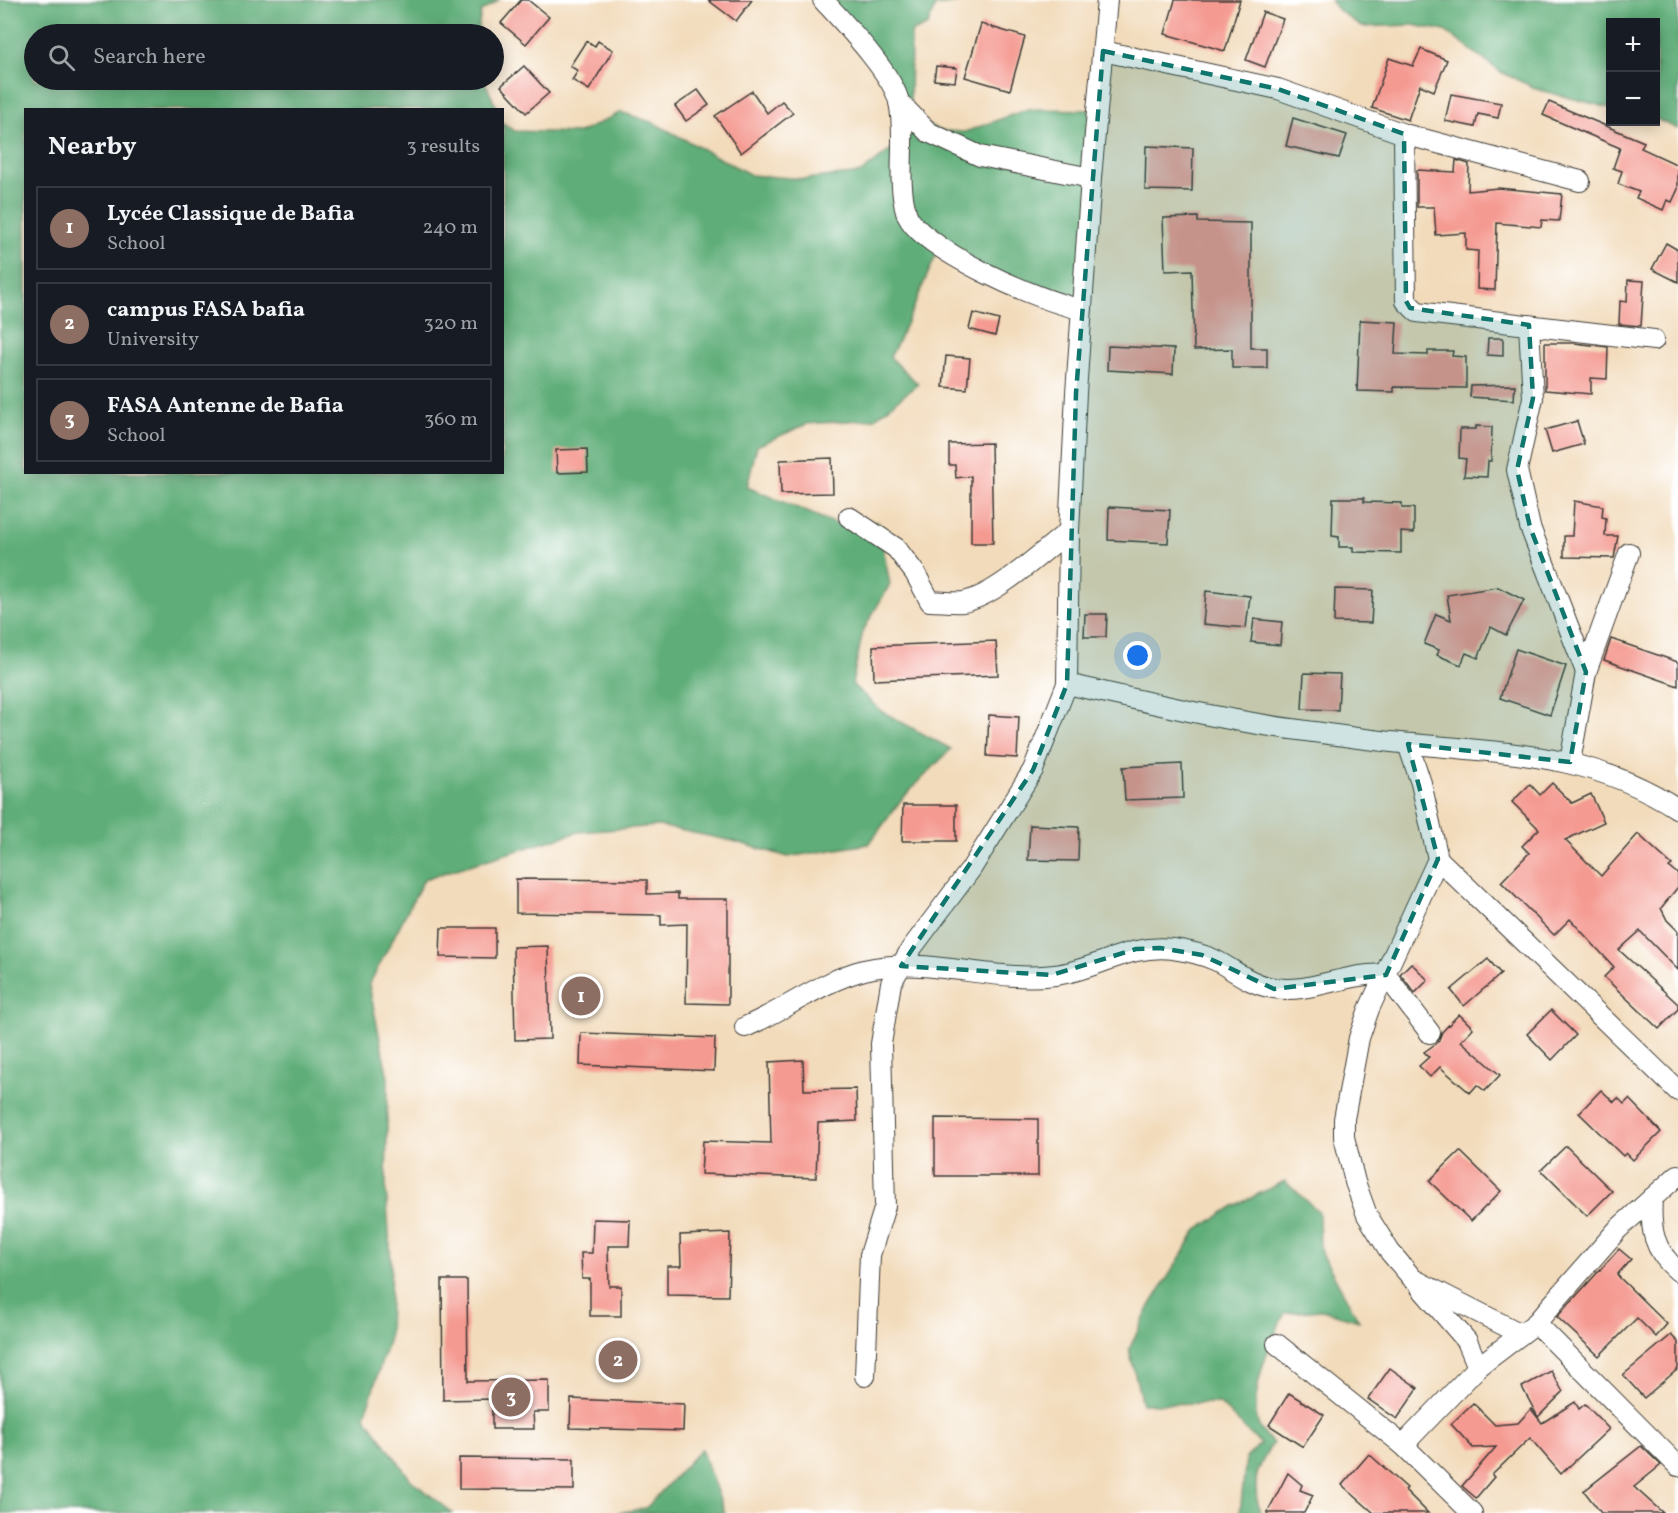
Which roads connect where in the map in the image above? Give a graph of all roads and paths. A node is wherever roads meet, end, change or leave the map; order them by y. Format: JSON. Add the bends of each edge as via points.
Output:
{"nodes":[{"id":1,"x":823,"y":0,"type":"edge"},
{"id":2,"x":1107,"y":0,"type":"edge"},
{"id":3,"x":1103,"y":51,"type":"junction"},
{"id":4,"x":899,"y":102,"type":"junction"},
{"id":5,"x":1404,"y":134,"type":"junction"},
{"id":6,"x":1090,"y":178,"type":"junction"},
{"id":7,"x":1580,"y":181,"type":"dead end"},
{"id":8,"x":1082,"y":309,"type":"junction"},
{"id":9,"x":1529,"y":325,"type":"junction"},
{"id":10,"x":1654,"y":340,"type":"dead end"},
{"id":11,"x":849,"y":517,"type":"dead end"},
{"id":12,"x":1069,"y":531,"type":"junction"},
{"id":13,"x":1629,"y":553,"type":"dead end"},
{"id":14,"x":1586,"y":672,"type":"junction"},
{"id":15,"x":1067,"y":684,"type":"junction"},
{"id":16,"x":1408,"y":744,"type":"junction"},
{"id":17,"x":1570,"y":762,"type":"junction"},
{"id":18,"x":1678,"y":809,"type":"edge"},
{"id":19,"x":1438,"y":859,"type":"junction"},
{"id":20,"x":901,"y":966,"type":"junction"},
{"id":21,"x":1386,"y":975,"type":"junction"},
{"id":22,"x":745,"y":1026,"type":"dead end"},
{"id":23,"x":1430,"y":1033,"type":"dead end"},
{"id":24,"x":1678,"y":1091,"type":"edge"},
{"id":25,"x":1678,"y":1175,"type":"edge"},
{"id":26,"x":1652,"y":1198,"type":"junction"},
{"id":27,"x":1678,"y":1271,"type":"edge"},
{"id":28,"x":1413,"y":1279,"type":"junction"},
{"id":29,"x":1528,"y":1329,"type":"junction"},
{"id":30,"x":1277,"y":1344,"type":"dead end"},
{"id":31,"x":1478,"y":1367,"type":"junction"},
{"id":32,"x":865,"y":1376,"type":"dead end"},
{"id":33,"x":1403,"y":1445,"type":"junction"},
{"id":34,"x":1678,"y":1466,"type":"edge"},
{"id":35,"x":1472,"y":1513,"type":"edge"}],
"edges":[{"from":1,"to":4,"type":"street","via":[[878,65]]},
{"from":2,"to":3,"type":"street"},
{"from":3,"to":5,"type":"street","via":[[1278,89]]},
{"from":3,"to":6,"type":"street"},
{"from":4,"to":6,"type":"street","via":[[928,132],[980,156]]},
{"from":4,"to":8,"type":"street","via":[[903,199],[906,215],[919,232],[939,248],[1010,284]]},
{"from":5,"to":7,"type":"street"},
{"from":5,"to":9,"type":"street","via":[[1406,301],[1410,308]]},
{"from":6,"to":8,"type":"street"},
{"from":8,"to":12,"type":"street"},
{"from":9,"to":10,"type":"street"},
{"from":9,"to":14,"type":"street","via":[[1533,398],[1517,470],[1530,527]]},
{"from":11,"to":12,"type":"street","via":[[896,548],[930,601],[964,602],[986,593]]},
{"from":12,"to":15,"type":"street"},
{"from":13,"to":14,"type":"street"},
{"from":14,"to":17,"type":"street"},
{"from":15,"to":16,"type":"street","via":[[1169,707]]},
{"from":15,"to":20,"type":"street","via":[[1034,771]]},
{"from":16,"to":17,"type":"street","via":[[1539,755]]},
{"from":16,"to":19,"type":"street"},
{"from":17,"to":18,"type":"street","via":[[1647,790]]},
{"from":19,"to":21,"type":"street"},
{"from":19,"to":24,"type":"street"},
{"from":20,"to":21,"type":"street","via":[[986,975],[1052,975],[1095,966],[1136,950],[1160,948],[1202,955],[1251,982],[1274,989],[1310,987],[1352,976]]},
{"from":20,"to":22,"type":"street","via":[[840,978],[784,1010]]},
{"from":20,"to":32,"type":"street","via":[[891,983],[881,1044],[885,1206],[870,1255]]},
{"from":21,"to":23,"type":"street"},
{"from":21,"to":28,"type":"street","via":[[1359,1038],[1344,1137],[1367,1215]]},
{"from":25,"to":26,"type":"street"},
{"from":26,"to":27,"type":"street","via":[[1654,1242]]},
{"from":26,"to":29,"type":"street"},
{"from":28,"to":29,"type":"street"},
{"from":28,"to":31,"type":"street","via":[[1467,1341]]},
{"from":29,"to":31,"type":"street"},
{"from":29,"to":34,"type":"street"},
{"from":30,"to":33,"type":"street"},
{"from":31,"to":33,"type":"street"},
{"from":33,"to":35,"type":"street"}]}
